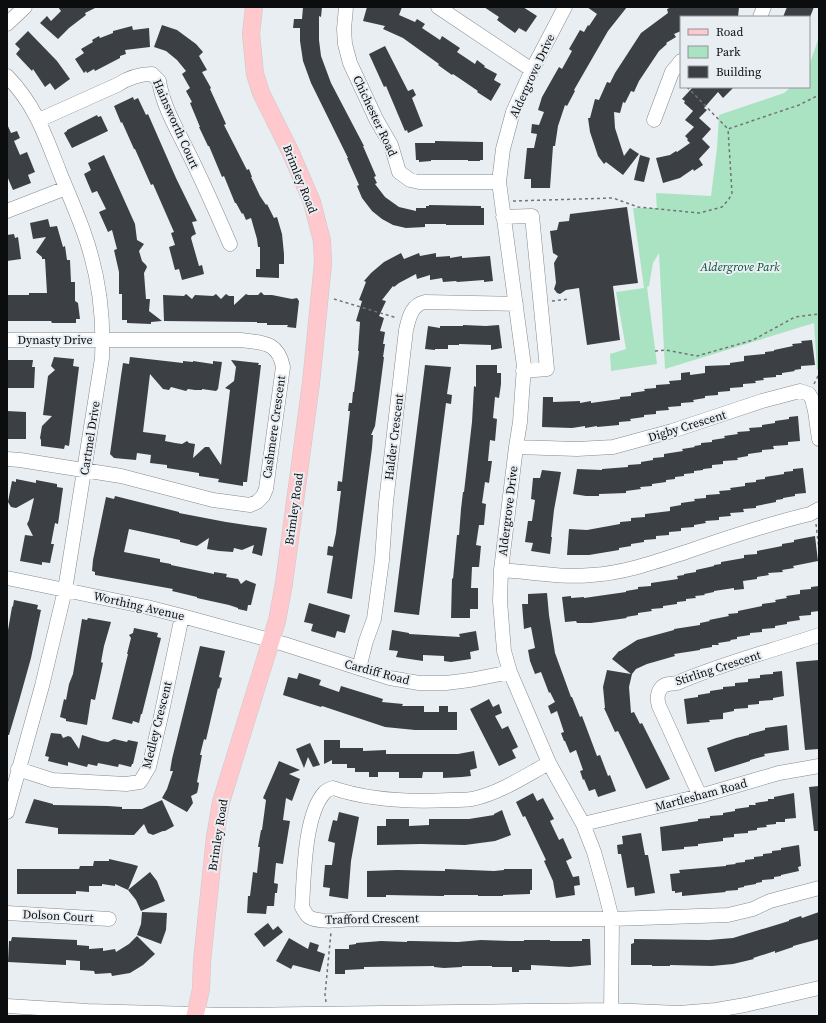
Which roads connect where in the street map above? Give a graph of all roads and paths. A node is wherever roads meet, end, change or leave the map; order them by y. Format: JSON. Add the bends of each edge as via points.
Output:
{"nodes":[{"id":1,"x":25,"y":7,"type":"edge"},
{"id":2,"x":254,"y":7,"type":"edge"},
{"id":3,"x":346,"y":7,"type":"edge"},
{"id":4,"x":438,"y":7,"type":"edge"},
{"id":5,"x":565,"y":7,"type":"edge"},
{"id":6,"x":7,"y":24,"type":"edge"},
{"id":7,"x":680,"y":62,"type":"edge"},
{"id":8,"x":532,"y":70,"type":"junction"},
{"id":9,"x":7,"y":76,"type":"edge"},
{"id":10,"x":688,"y":88,"type":"edge"},
{"id":11,"x":819,"y":94,"type":"edge"},
{"id":12,"x":40,"y":120,"type":"junction"},
{"id":13,"x":654,"y":120,"type":"dead end"},
{"id":14,"x":728,"y":129,"type":"junction"},
{"id":15,"x":499,"y":182,"type":"junction"},
{"id":16,"x":66,"y":188,"type":"junction"},
{"id":17,"x":501,"y":202,"type":"junction"},
{"id":18,"x":7,"y":212,"type":"edge"},
{"id":19,"x":503,"y":217,"type":"junction"},
{"id":20,"x":230,"y":244,"type":"dead end"},
{"id":21,"x":334,"y":299,"type":"dead end"},
{"id":22,"x":516,"y":304,"type":"junction"},
{"id":23,"x":819,"y":314,"type":"edge"},
{"id":24,"x":408,"y":321,"type":"junction"},
{"id":25,"x":7,"y":340,"type":"edge"},
{"id":26,"x":103,"y":340,"type":"junction"},
{"id":27,"x":656,"y":351,"type":"dead end"},
{"id":28,"x":524,"y":371,"type":"junction"},
{"id":29,"x":819,"y":438,"type":"edge"},
{"id":30,"x":516,"y":447,"type":"junction"},
{"id":31,"x":7,"y":459,"type":"edge"},
{"id":32,"x":85,"y":470,"type":"junction"},
{"id":33,"x":816,"y":510,"type":"edge"},
{"id":34,"x":819,"y":550,"type":"edge"},
{"id":35,"x":501,"y":570,"type":"junction"},
{"id":36,"x":7,"y":578,"type":"edge"},
{"id":37,"x":65,"y":590,"type":"junction"},
{"id":38,"x":182,"y":616,"type":"junction"},
{"id":39,"x":819,"y":635,"type":"edge"},
{"id":40,"x":270,"y":640,"type":"junction"},
{"id":41,"x":359,"y":668,"type":"junction"},
{"id":42,"x":510,"y":672,"type":"junction"},
{"id":43,"x":550,"y":763,"type":"junction"},
{"id":44,"x":819,"y":766,"type":"edge"},
{"id":45,"x":18,"y":769,"type":"junction"},
{"id":46,"x":700,"y":796,"type":"junction"},
{"id":47,"x":7,"y":812,"type":"edge"},
{"id":48,"x":583,"y":824,"type":"junction"},
{"id":49,"x":819,"y":888,"type":"edge"},
{"id":50,"x":7,"y":913,"type":"edge"},
{"id":51,"x":109,"y":919,"type":"dead end"},
{"id":52,"x":612,"y":919,"type":"junction"},
{"id":53,"x":332,"y":920,"type":"junction"},
{"id":54,"x":819,"y":988,"type":"edge"},
{"id":55,"x":325,"y":995,"type":"dead end"},
{"id":56,"x":7,"y":1006,"type":"edge"},
{"id":57,"x":610,"y":1013,"type":"edge"},
{"id":58,"x":195,"y":1015,"type":"edge"}],
"edges":[{"from":1,"to":6,"type":"street"},
{"from":2,"to":40,"type":"main road","name":"Brimley Road","via":[[251,34],[255,74],[312,202],[322,241],[323,263],[311,383],[284,583],[277,621]]},
{"from":3,"to":15,"type":"street","name":"Chichester Road","via":[[345,44],[350,63],[391,145],[399,172],[410,180],[419,182]]},
{"from":4,"to":8,"type":"street"},
{"from":5,"to":8,"type":"street","name":"Aldergrove Drive"},
{"from":7,"to":13,"type":"street","via":[[672,72]]},
{"from":8,"to":15,"type":"street","name":"Aldergrove Drive","via":[[513,112],[503,149]]},
{"from":9,"to":12,"type":"street","name":"Cartmel Drive"},
{"from":10,"to":14,"type":"path"},
{"from":11,"to":14,"type":"path","via":[[799,105]]},
{"from":12,"to":16,"type":"street","name":"Cartmel Drive"},
{"from":12,"to":20,"type":"street","name":"Hainsworth Court","via":[[128,79],[152,74],[159,81],[167,107]]},
{"from":14,"to":17,"type":"path","via":[[732,193],[725,204],[717,209],[699,213],[638,207],[613,198]]},
{"from":15,"to":17,"type":"street","name":"Aldergrove Drive"},
{"from":16,"to":18,"type":"street"},
{"from":16,"to":26,"type":"street","name":"Cartmel Drive","via":[[91,255],[100,302]]},
{"from":17,"to":19,"type":"street","name":"Aldergrove Drive"},
{"from":19,"to":22,"type":"street","name":"Aldergrove Drive"},
{"from":19,"to":28,"type":"street","via":[[532,216],[547,369]]},
{"from":21,"to":24,"type":"path"},
{"from":22,"to":24,"type":"street","name":"Halder Crescent","via":[[425,302],[412,309]]},
{"from":22,"to":28,"type":"street","name":"Aldergrove Drive"},
{"from":23,"to":27,"type":"path","via":[[795,317],[753,340],[697,356],[666,350]]},
{"from":24,"to":41,"type":"street","name":"Halder Crescent","via":[[374,619]]},
{"from":25,"to":26,"type":"street","name":"Dynasty Drive"},
{"from":26,"to":32,"type":"street","name":"Cartmel Drive"},
{"from":26,"to":32,"type":"street","name":"Cashmere Crescent","via":[[241,340],[266,343],[274,348],[280,356],[282,366],[266,489],[263,496],[250,505],[213,500]]},
{"from":28,"to":30,"type":"street","name":"Aldergrove Drive"},
{"from":29,"to":30,"type":"street","name":"Digby Crescent","via":[[812,399],[800,391],[614,447]]},
{"from":30,"to":35,"type":"street","name":"Aldergrove Drive"},
{"from":31,"to":32,"type":"street"},
{"from":32,"to":37,"type":"street","name":"Cartmel Drive"},
{"from":33,"to":34,"type":"path"},
{"from":33,"to":35,"type":"street","via":[[646,565],[619,571],[569,576]]},
{"from":35,"to":42,"type":"street","name":"Aldergrove Drive","via":[[500,608],[504,651]]},
{"from":36,"to":37,"type":"street","name":"Worthing Avenue"},
{"from":37,"to":38,"type":"street","name":"Worthing Avenue"},
{"from":37,"to":45,"type":"street","name":"Cartmel Drive","via":[[42,686]]},
{"from":38,"to":40,"type":"street","name":"Worthing Avenue"},
{"from":38,"to":45,"type":"street","name":"Medley Crescent","via":[[162,716],[149,767],[140,782],[126,784],[52,780]]},
{"from":39,"to":46,"type":"street","name":"Stirling Crescent","via":[[661,688],[657,700],[659,706]]},
{"from":40,"to":41,"type":"street","name":"Cardiff Road"},
{"from":40,"to":58,"type":"main road","name":"Brimley Road","via":[[221,802],[215,837],[201,989]]},
{"from":41,"to":42,"type":"street","name":"Cardiff Road","via":[[390,678],[420,683],[452,682]]},
{"from":42,"to":43,"type":"street","name":"Aldergrove Drive"},
{"from":43,"to":48,"type":"street","name":"Aldergrove Drive"},
{"from":43,"to":53,"type":"street","name":"Trafford Crescent","via":[[498,791],[472,799],[424,800],[378,797],[333,788],[326,791],[316,806],[308,832],[302,907],[313,920]]},
{"from":44,"to":46,"type":"street","name":"Martlesham Road","via":[[779,773]]},
{"from":45,"to":47,"type":"street","name":"Cartmel Drive"},
{"from":46,"to":48,"type":"street","name":"Martlesham Road"},
{"from":48,"to":52,"type":"street","name":"Aldergrove Drive","via":[[594,852]]},
{"from":49,"to":52,"type":"street","via":[[728,915]]},
{"from":50,"to":51,"type":"street","name":"Dolson Court"},
{"from":52,"to":53,"type":"street","name":"Trafford Crescent"},
{"from":52,"to":57,"type":"street","name":"Aldergrove Drive"},
{"from":53,"to":55,"type":"path"},
{"from":54,"to":57,"type":"street","via":[[716,1010]]},
{"from":56,"to":58,"type":"street"},
{"from":57,"to":58,"type":"street","via":[[486,1010]]}]}
